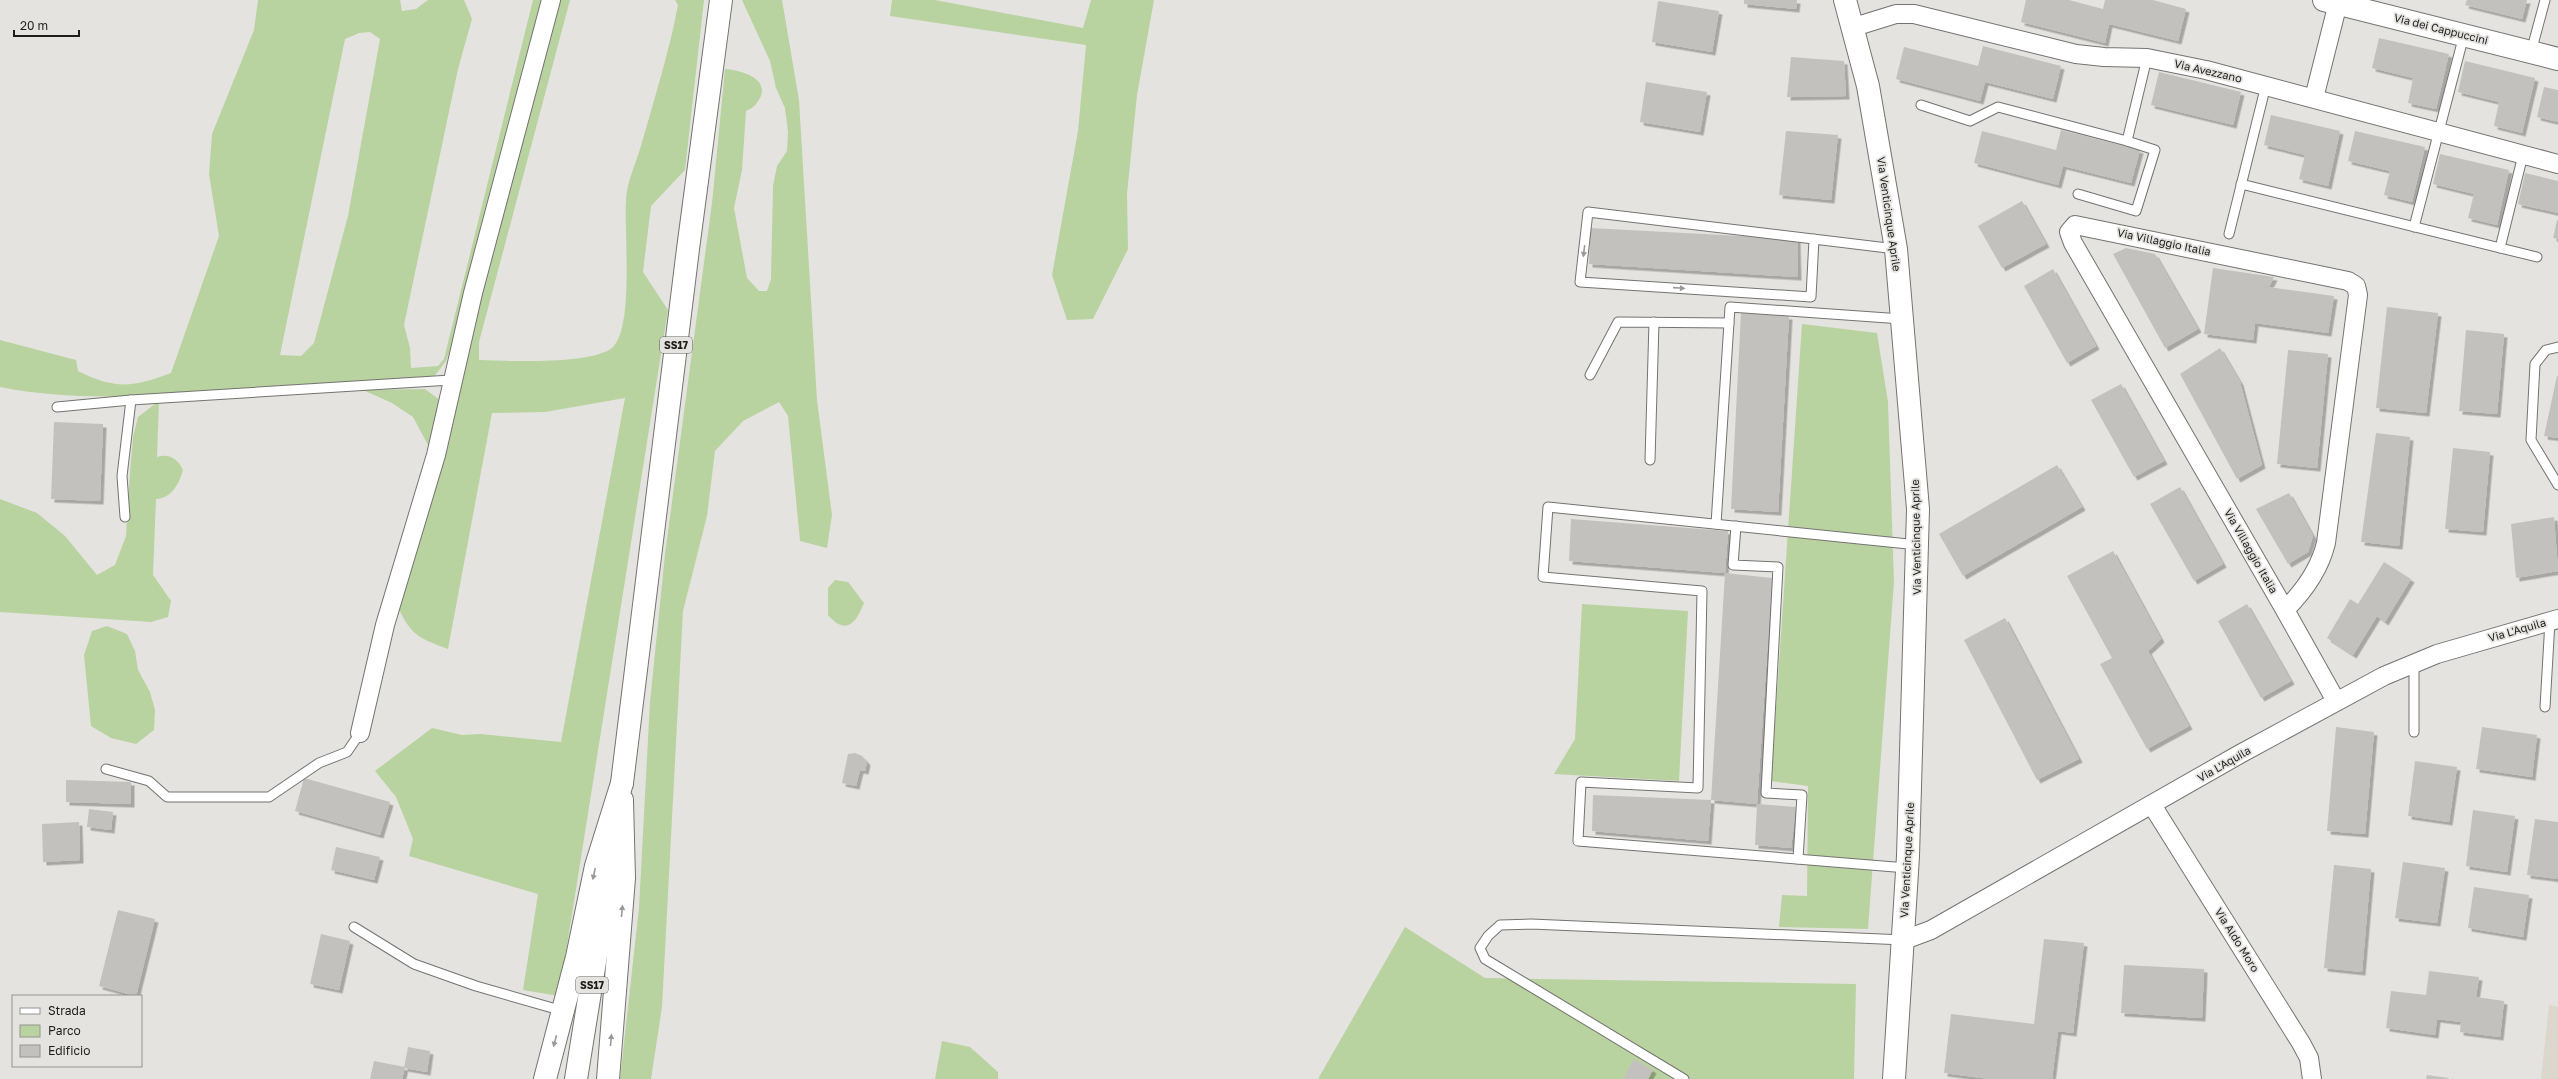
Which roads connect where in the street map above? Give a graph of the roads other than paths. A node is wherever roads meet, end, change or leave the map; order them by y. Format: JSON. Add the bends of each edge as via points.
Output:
{"nodes":[{"id":1,"x":551,"y":0,"type":"edge"},
{"id":2,"x":722,"y":0,"type":"edge"},
{"id":3,"x":1845,"y":0,"type":"edge"},
{"id":4,"x":2545,"y":0,"type":"edge"},
{"id":5,"x":2331,"y":2,"type":"edge"},
{"id":6,"x":1854,"y":27,"type":"junction"},
{"id":7,"x":2464,"y":35,"type":"junction"},
{"id":8,"x":2531,"y":52,"type":"junction"},
{"id":9,"x":2147,"y":58,"type":"junction"},
{"id":10,"x":2558,"y":59,"type":"edge"},
{"id":11,"x":2266,"y":85,"type":"junction"},
{"id":12,"x":2314,"y":98,"type":"junction"},
{"id":13,"x":1921,"y":105,"type":"dead end"},
{"id":14,"x":2437,"y":132,"type":"junction"},
{"id":15,"x":2127,"y":141,"type":"junction"},
{"id":16,"x":2523,"y":155,"type":"junction"},
{"id":17,"x":2558,"y":164,"type":"edge"},
{"id":18,"x":2242,"y":184,"type":"junction"},
{"id":19,"x":2078,"y":194,"type":"dead end"},
{"id":20,"x":2414,"y":227,"type":"junction"},
{"id":21,"x":2230,"y":234,"type":"dead end"},
{"id":22,"x":1814,"y":240,"type":"junction"},
{"id":23,"x":2500,"y":248,"type":"junction"},
{"id":24,"x":1896,"y":249,"type":"junction"},
{"id":25,"x":2537,"y":257,"type":"dead end"},
{"id":26,"x":1902,"y":319,"type":"junction"},
{"id":27,"x":1654,"y":322,"type":"junction"},
{"id":28,"x":1729,"y":323,"type":"junction"},
{"id":29,"x":2558,"y":347,"type":"edge"},
{"id":30,"x":1590,"y":375,"type":"dead end"},
{"id":31,"x":451,"y":380,"type":"junction"},
{"id":32,"x":131,"y":400,"type":"junction"},
{"id":33,"x":57,"y":407,"type":"dead end"},
{"id":34,"x":1650,"y":460,"type":"dead end"},
{"id":35,"x":2558,"y":486,"type":"edge"},
{"id":36,"x":125,"y":517,"type":"dead end"},
{"id":37,"x":1716,"y":524,"type":"junction"},
{"id":38,"x":1736,"y":526,"type":"junction"},
{"id":39,"x":1918,"y":544,"type":"junction"},
{"id":40,"x":2285,"y":610,"type":"junction"},
{"id":41,"x":2554,"y":620,"type":"edge"},
{"id":42,"x":2414,"y":662,"type":"junction"},
{"id":43,"x":2336,"y":701,"type":"junction"},
{"id":44,"x":2545,"y":707,"type":"dead end"},
{"id":45,"x":2414,"y":732,"type":"dead end"},
{"id":46,"x":360,"y":733,"type":"joint"},
{"id":47,"x":106,"y":769,"type":"dead end"},
{"id":48,"x":622,"y":783,"type":"junction"},
{"id":49,"x":2152,"y":805,"type":"junction"},
{"id":50,"x":1798,"y":859,"type":"junction"},
{"id":51,"x":1907,"y":868,"type":"junction"},
{"id":52,"x":607,"y":891,"type":"junction"},
{"id":53,"x":354,"y":927,"type":"dead end"},
{"id":54,"x":1904,"y":940,"type":"junction"},
{"id":55,"x":563,"y":1011,"type":"junction"},
{"id":56,"x":545,"y":1079,"type":"edge"},
{"id":57,"x":576,"y":1079,"type":"edge"},
{"id":58,"x":594,"y":1079,"type":"edge"},
{"id":59,"x":608,"y":1079,"type":"edge"},
{"id":60,"x":1684,"y":1079,"type":"edge"},
{"id":61,"x":1894,"y":1079,"type":"edge"},
{"id":62,"x":2312,"y":1079,"type":"edge"}],
"edges":[{"from":1,"to":31,"type":"street"},
{"from":2,"to":48,"type":"main road","number":"SS17","via":[[688,249]]},
{"from":3,"to":6,"type":"main road","name":"Via Venticinque Aprile"},
{"from":4,"to":8,"type":"lane"},
{"from":5,"to":7,"type":"main road","name":"Via dei Cappuccini"},
{"from":5,"to":12,"type":"street"},
{"from":6,"to":9,"type":"street","name":"Via Avezzano","via":[[1896,14],[1914,14],[2076,54]]},
{"from":6,"to":24,"type":"main road","name":"Via Venticinque Aprile","via":[[1881,153]]},
{"from":7,"to":8,"type":"main road","name":"Via dei Cappuccini"},
{"from":7,"to":14,"type":"lane"},
{"from":8,"to":10,"type":"main road","name":"Via dei Cappuccini"},
{"from":9,"to":11,"type":"street","name":"Via Avezzano"},
{"from":9,"to":15,"type":"lane"},
{"from":11,"to":12,"type":"street","name":"Via Avezzano"},
{"from":11,"to":18,"type":"lane"},
{"from":12,"to":14,"type":"street","name":"Via Avezzano"},
{"from":13,"to":15,"type":"lane","via":[[1970,121],[1998,107]]},
{"from":14,"to":16,"type":"street","name":"Via Avezzano"},
{"from":14,"to":20,"type":"lane"},
{"from":15,"to":19,"type":"lane","via":[[2155,150],[2136,211]]},
{"from":16,"to":17,"type":"street","name":"Via Avezzano"},
{"from":16,"to":23,"type":"lane"},
{"from":18,"to":20,"type":"lane"},
{"from":18,"to":21,"type":"lane"},
{"from":20,"to":23,"type":"lane"},
{"from":22,"to":22,"type":"lane","one_way":true,"via":[[1588,212],[1580,282],[1811,297]]},
{"from":22,"to":24,"type":"lane"},
{"from":23,"to":25,"type":"lane"},
{"from":24,"to":26,"type":"main road","name":"Via Venticinque Aprile"},
{"from":26,"to":28,"type":"lane","via":[[1730,307]]},
{"from":26,"to":39,"type":"main road","name":"Via Venticinque Aprile","via":[[1918,509]]},
{"from":27,"to":28,"type":"lane"},
{"from":27,"to":30,"type":"lane","via":[[1618,322]]},
{"from":27,"to":34,"type":"lane"},
{"from":28,"to":37,"type":"lane"},
{"from":29,"to":35,"type":"lane","via":[[2546,350],[2535,364],[2531,440]]},
{"from":31,"to":32,"type":"lane"},
{"from":31,"to":46,"type":"street","via":[[436,455],[385,625]]},
{"from":32,"to":33,"type":"lane"},
{"from":32,"to":36,"type":"lane","via":[[122,476]]},
{"from":37,"to":38,"type":"lane"},
{"from":37,"to":50,"type":"lane","via":[[1548,507],[1543,577],[1702,591],[1698,788],[1581,782],[1578,841]]},
{"from":38,"to":39,"type":"lane"},
{"from":38,"to":50,"type":"lane","via":[[1733,565],[1778,567],[1766,793],[1802,795]]},
{"from":39,"to":51,"type":"main road","name":"Via Venticinque Aprile"},
{"from":40,"to":40,"type":"street","name":"Via Villaggio Italia","via":[[2302,591],[2324,549],[2358,295],[2356,286],[2348,281],[2075,225],[2069,232],[2073,243]]},
{"from":40,"to":43,"type":"street","name":"Via Villaggio Italia"},
{"from":41,"to":42,"type":"street","name":"Via L'Aquila"},
{"from":41,"to":44,"type":"lane"},
{"from":42,"to":43,"type":"street","name":"Via L'Aquila"},
{"from":42,"to":45,"type":"lane"},
{"from":43,"to":49,"type":"street","name":"Via L'Aquila"},
{"from":46,"to":47,"type":"lane","via":[[348,752],[319,763],[269,796],[167,797],[149,781]]},
{"from":48,"to":52,"type":"main road","number":"SS17"},
{"from":48,"to":55,"type":"main road","one_way":true,"via":[[596,866]]},
{"from":59,"to":48,"type":"main road","one_way":true,"via":[[624,878]]},
{"from":49,"to":54,"type":"street","name":"Via L'Aquila","via":[[1931,930]]},
{"from":49,"to":62,"type":"street","name":"Via Aldo Moro","via":[[2301,1043],[2308,1058]]},
{"from":50,"to":51,"type":"lane"},
{"from":51,"to":54,"type":"main road","name":"Via Venticinque Aprile"},
{"from":52,"to":57,"type":"main road","number":"SS17"},
{"from":52,"to":58,"type":"main road","number":"SS17"},
{"from":53,"to":55,"type":"lane","via":[[414,964],[476,986]]},
{"from":54,"to":60,"type":"lane","via":[[1531,924],[1500,925],[1488,936],[1480,948],[1484,959]]},
{"from":54,"to":61,"type":"main road","name":"Via Venticinque Aprile"},
{"from":55,"to":56,"type":"main road","one_way":true}]}
